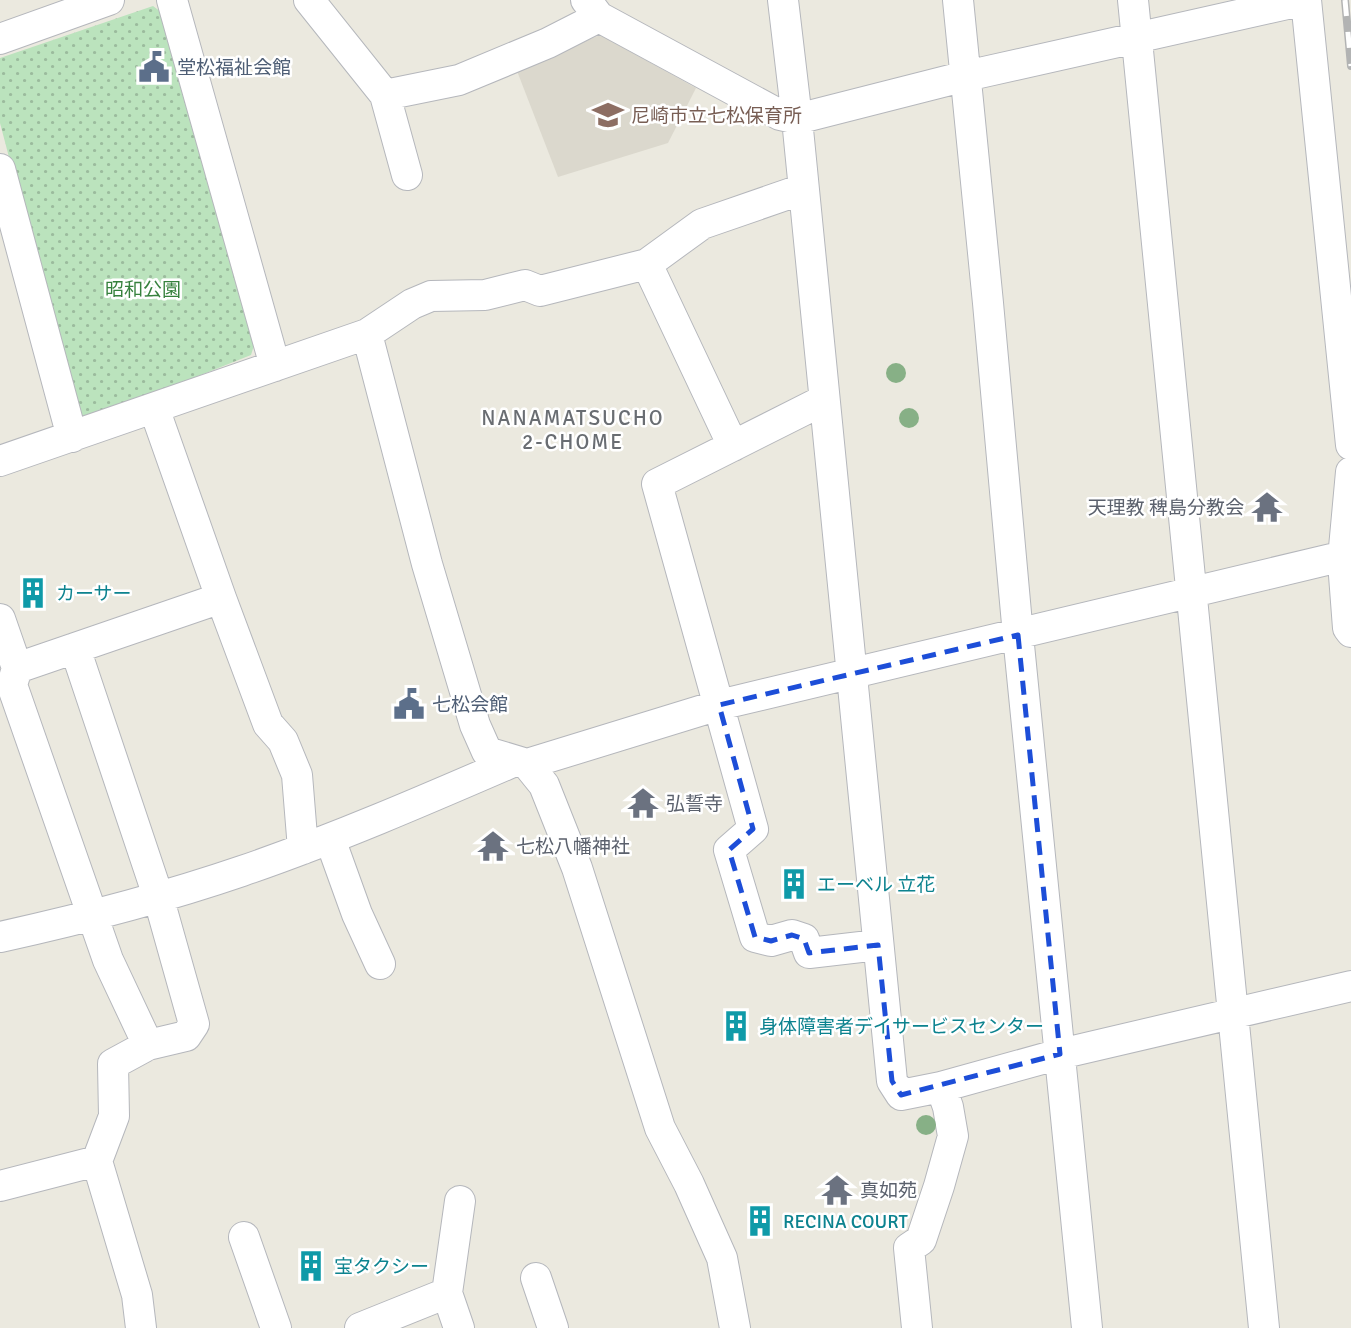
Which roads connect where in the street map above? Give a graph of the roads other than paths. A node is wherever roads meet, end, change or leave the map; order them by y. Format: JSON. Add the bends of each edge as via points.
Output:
{"nodes":[{"id":1,"x":109,"y":0,"type":"edge"},
{"id":2,"x":172,"y":0,"type":"edge"},
{"id":3,"x":309,"y":0,"type":"edge"},
{"id":4,"x":783,"y":0,"type":"edge"},
{"id":5,"x":958,"y":0,"type":"edge"},
{"id":6,"x":1133,"y":0,"type":"edge"},
{"id":7,"x":1306,"y":0,"type":"edge"},
{"id":8,"x":593,"y":8,"type":"edge"},
{"id":9,"x":1137,"y":38,"type":"junction"},
{"id":10,"x":0,"y":39,"type":"edge"},
{"id":11,"x":966,"y":76,"type":"junction"},
{"id":12,"x":385,"y":96,"type":"junction"},
{"id":13,"x":797,"y":119,"type":"junction"},
{"id":14,"x":0,"y":169,"type":"edge"},
{"id":15,"x":407,"y":175,"type":"dead end"},
{"id":16,"x":803,"y":189,"type":"junction"},
{"id":17,"x":647,"y":264,"type":"junction"},
{"id":18,"x":367,"y":334,"type":"junction"},
{"id":19,"x":275,"y":366,"type":"junction"},
{"id":20,"x":824,"y":400,"type":"junction"},
{"id":21,"x":154,"y":408,"type":"junction"},
{"id":22,"x":72,"y":437,"type":"junction"},
{"id":23,"x":1351,"y":445,"type":"edge"},
{"id":24,"x":733,"y":446,"type":"junction"},
{"id":25,"x":0,"y":461,"type":"edge"},
{"id":26,"x":1351,"y":472,"type":"edge"},
{"id":27,"x":1347,"y":561,"type":"edge"},
{"id":28,"x":1191,"y":593,"type":"junction"},
{"id":29,"x":221,"y":598,"type":"junction"},
{"id":30,"x":0,"y":619,"type":"edge"},
{"id":31,"x":1351,"y":632,"type":"edge"},
{"id":32,"x":1018,"y":635,"type":"junction"},
{"id":33,"x":75,"y":648,"type":"junction"},
{"id":34,"x":17,"y":668,"type":"junction"},
{"id":35,"x":851,"y":672,"type":"junction"},
{"id":36,"x":719,"y":705,"type":"junction"},
{"id":37,"x":521,"y":762,"type":"junction"},
{"id":38,"x":316,"y":844,"type":"junction"},
{"id":39,"x":158,"y":897,"type":"junction"},
{"id":40,"x":93,"y":916,"type":"junction"},
{"id":41,"x":0,"y":937,"type":"edge"},
{"id":42,"x":878,"y":944,"type":"junction"},
{"id":43,"x":380,"y":964,"type":"dead end"},
{"id":44,"x":1351,"y":986,"type":"edge"},
{"id":45,"x":1233,"y":1014,"type":"junction"},
{"id":46,"x":148,"y":1045,"type":"junction"},
{"id":47,"x":1060,"y":1054,"type":"junction"},
{"id":48,"x":941,"y":1087,"type":"junction"},
{"id":49,"x":97,"y":1161,"type":"junction"},
{"id":50,"x":0,"y":1186,"type":"edge"},
{"id":51,"x":460,"y":1201,"type":"dead end"},
{"id":52,"x":244,"y":1237,"type":"dead end"},
{"id":53,"x":536,"y":1278,"type":"dead end"},
{"id":54,"x":447,"y":1293,"type":"junction"},
{"id":55,"x":141,"y":1328,"type":"edge"},
{"id":56,"x":276,"y":1328,"type":"edge"},
{"id":57,"x":360,"y":1328,"type":"edge"},
{"id":58,"x":459,"y":1328,"type":"edge"},
{"id":59,"x":553,"y":1328,"type":"edge"},
{"id":60,"x":735,"y":1328,"type":"edge"},
{"id":61,"x":917,"y":1328,"type":"edge"},
{"id":62,"x":1087,"y":1328,"type":"edge"},
{"id":63,"x":1264,"y":1328,"type":"edge"}],
"edges":[{"from":1,"to":10,"type":"street"},
{"from":2,"to":19,"type":"street"},
{"from":3,"to":12,"type":"street"},
{"from":4,"to":13,"type":"street"},
{"from":5,"to":11,"type":"street"},
{"from":6,"to":9,"type":"street"},
{"from":7,"to":9,"type":"street"},
{"from":7,"to":23,"type":"street"},
{"from":8,"to":12,"type":"street","via":[[548,43],[459,80]]},
{"from":8,"to":13,"type":"street","via":[[780,115]]},
{"from":9,"to":11,"type":"street"},
{"from":9,"to":28,"type":"street"},
{"from":11,"to":13,"type":"street"},
{"from":11,"to":32,"type":"street"},
{"from":12,"to":15,"type":"street"},
{"from":13,"to":16,"type":"street"},
{"from":14,"to":22,"type":"street"},
{"from":16,"to":17,"type":"street","via":[[702,224]]},
{"from":16,"to":20,"type":"street"},
{"from":17,"to":18,"type":"street","via":[[540,291],[526,285],[485,295],[431,296]]},
{"from":17,"to":24,"type":"street"},
{"from":18,"to":19,"type":"street"},
{"from":18,"to":37,"type":"street","via":[[475,725],[488,752]]},
{"from":19,"to":21,"type":"street"},
{"from":20,"to":24,"type":"street"},
{"from":20,"to":35,"type":"street"},
{"from":21,"to":22,"type":"street"},
{"from":21,"to":29,"type":"street"},
{"from":22,"to":25,"type":"street"},
{"from":24,"to":36,"type":"street","via":[[657,484]]},
{"from":26,"to":27,"type":"street"},
{"from":27,"to":28,"type":"street","via":[[1331,559]]},
{"from":27,"to":31,"type":"street"},
{"from":28,"to":32,"type":"street"},
{"from":28,"to":45,"type":"street"},
{"from":29,"to":33,"type":"street"},
{"from":29,"to":38,"type":"street","via":[[268,724],[283,741],[297,775]]},
{"from":30,"to":34,"type":"street"},
{"from":32,"to":35,"type":"street"},
{"from":32,"to":47,"type":"street"},
{"from":33,"to":34,"type":"street"},
{"from":33,"to":39,"type":"street"},
{"from":34,"to":40,"type":"street","via":[[12,685]]},
{"from":35,"to":36,"type":"street"},
{"from":35,"to":42,"type":"street"},
{"from":36,"to":37,"type":"street"},
{"from":36,"to":42,"type":"street","via":[[753,830],[729,850],[755,937],[771,941],[792,935],[804,939],[809,953]]},
{"from":37,"to":38,"type":"street"},
{"from":37,"to":60,"type":"street","via":[[544,785],[578,869],[660,1128],[722,1258]]},
{"from":38,"to":39,"type":"street"},
{"from":38,"to":43,"type":"street"},
{"from":39,"to":40,"type":"street"},
{"from":39,"to":46,"type":"street","via":[[194,1024],[186,1036]]},
{"from":40,"to":41,"type":"street"},
{"from":40,"to":46,"type":"street"},
{"from":42,"to":48,"type":"street","via":[[892,1081],[901,1095]]},
{"from":44,"to":45,"type":"street"},
{"from":45,"to":47,"type":"street"},
{"from":45,"to":63,"type":"street"},
{"from":46,"to":49,"type":"street","via":[[113,1064],[114,1116]]},
{"from":47,"to":48,"type":"street"},
{"from":47,"to":62,"type":"street"},
{"from":48,"to":61,"type":"street","via":[[953,1136],[921,1240],[909,1248]]},
{"from":49,"to":50,"type":"street"},
{"from":49,"to":55,"type":"street","via":[[126,1255]]},
{"from":51,"to":54,"type":"street"},
{"from":52,"to":56,"type":"street"},
{"from":53,"to":59,"type":"street"},
{"from":54,"to":57,"type":"street"},
{"from":54,"to":58,"type":"street"}]}
